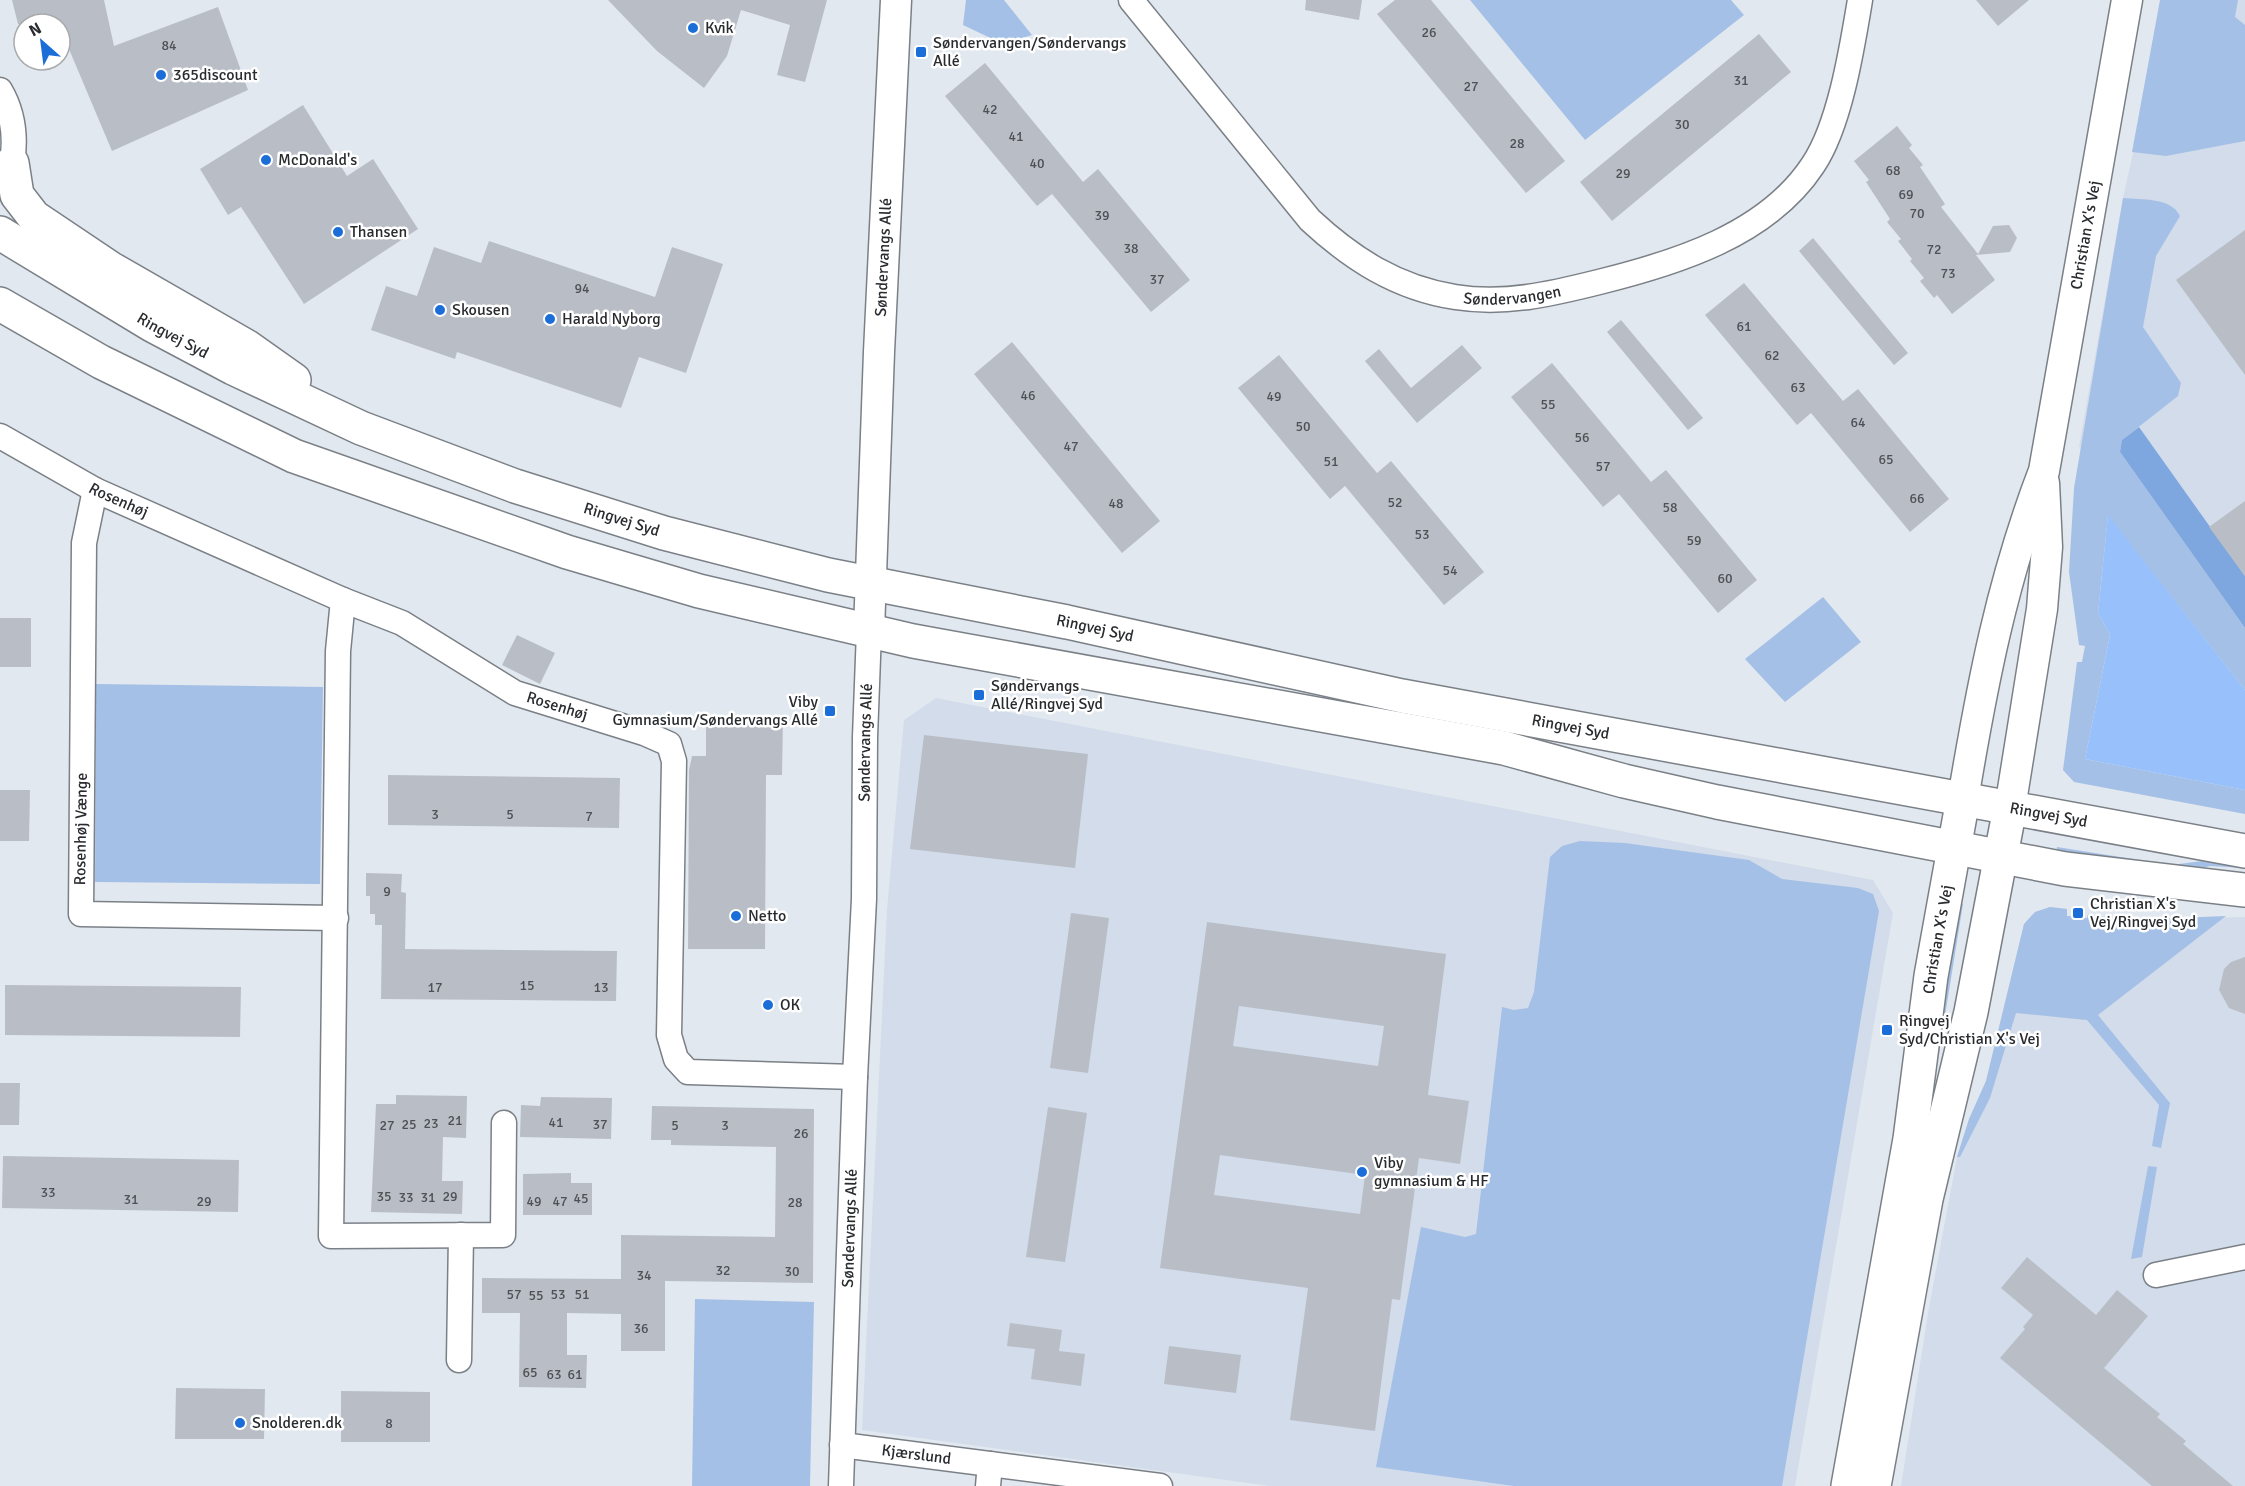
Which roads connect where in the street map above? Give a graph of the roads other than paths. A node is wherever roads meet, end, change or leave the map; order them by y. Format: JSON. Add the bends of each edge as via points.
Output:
{"nodes":[{"id":1,"x":896,"y":0,"type":"edge"},
{"id":2,"x":1131,"y":0,"type":"edge"},
{"id":3,"x":1860,"y":0,"type":"edge"},
{"id":4,"x":2127,"y":0,"type":"edge"},
{"id":5,"x":0,"y":90,"type":"edge"},
{"id":6,"x":6,"y":174,"type":"edge"},
{"id":7,"x":0,"y":233,"type":"edge"},
{"id":8,"x":0,"y":304,"type":"edge"},
{"id":9,"x":361,"y":428,"type":"junction"},
{"id":10,"x":0,"y":436,"type":"edge"},
{"id":11,"x":2044,"y":471,"type":"junction"},
{"id":12,"x":95,"y":490,"type":"junction"},
{"id":13,"x":871,"y":584,"type":"junction"},
{"id":14,"x":343,"y":600,"type":"junction"},
{"id":15,"x":869,"y":631,"type":"junction"},
{"id":16,"x":1963,"y":799,"type":"junction"},
{"id":17,"x":2010,"y":808,"type":"junction"},
{"id":18,"x":1954,"y":847,"type":"junction"},
{"id":19,"x":2245,"y":851,"type":"edge"},
{"id":20,"x":2001,"y":856,"type":"junction"},
{"id":21,"x":2245,"y":885,"type":"edge"},
{"id":22,"x":2199,"y":886,"type":"junction"},
{"id":23,"x":2245,"y":890,"type":"edge"},
{"id":24,"x":336,"y":918,"type":"junction"},
{"id":25,"x":855,"y":1077,"type":"junction"},
{"id":26,"x":504,"y":1123,"type":"dead end"},
{"id":27,"x":461,"y":1235,"type":"junction"},
{"id":28,"x":2245,"y":1257,"type":"edge"},
{"id":29,"x":2156,"y":1275,"type":"dead end"},
{"id":30,"x":459,"y":1360,"type":"dead end"},
{"id":31,"x":842,"y":1445,"type":"junction"},
{"id":32,"x":989,"y":1475,"type":"edge"},
{"id":33,"x":841,"y":1486,"type":"edge"},
{"id":34,"x":1160,"y":1486,"type":"edge"},
{"id":35,"x":1848,"y":1486,"type":"edge"},
{"id":36,"x":1874,"y":1486,"type":"edge"}],
"edges":[{"from":1,"to":13,"type":"street","name":"Søndervangs Allé"},
{"from":2,"to":3,"type":"street","name":"Søndervangen","via":[[1310,220],[1338,246],[1379,274],[1403,284],[1456,298],[1490,300],[1539,296],[1653,268],[1728,236],[1790,195],[1814,164],[1833,123]]},
{"from":4,"to":11,"type":"street","name":"Christian X's Vej"},
{"from":5,"to":6,"type":"street","via":[[12,122],[14,149]]},
{"from":6,"to":9,"type":"main road","via":[[34,217],[110,268],[246,346]]},
{"from":7,"to":9,"type":"main road","name":"Ringvej Syd","via":[[152,325]]},
{"from":8,"to":15,"type":"main road","name":"Ringvej Syd","via":[[101,362],[294,456],[567,552],[699,591]]},
{"from":9,"to":13,"type":"main road","name":"Ringvej Syd","via":[[626,523],[757,559]]},
{"from":10,"to":12,"type":"street","name":"Rosenhøj"},
{"from":11,"to":16,"type":"street","name":"Christian X's Vej","via":[[2019,535],[1999,607]]},
{"from":11,"to":17,"type":"street","name":"Christian X's Vej","via":[[2047,547],[2042,609]]},
{"from":12,"to":14,"type":"street","name":"Rosenhøj"},
{"from":12,"to":24,"type":"street","name":"Rosenhøj Vænge","via":[[84,543],[81,914]]},
{"from":13,"to":15,"type":"street","name":"Søndervangs Allé"},
{"from":13,"to":16,"type":"main road","name":"Ringvej Syd","via":[[1067,622],[1402,696]]},
{"from":14,"to":24,"type":"street","via":[[338,651]]},
{"from":14,"to":25,"type":"street","name":"Rosenhøj","via":[[402,623],[515,693],[669,744],[674,761],[669,1035],[676,1059],[688,1072]]},
{"from":15,"to":18,"type":"main road","name":"Ringvej Syd","via":[[1504,748],[1717,802]]},
{"from":15,"to":25,"type":"street","name":"Søndervangs Allé","via":[[864,899]]},
{"from":16,"to":17,"type":"main road","name":"Ringvej Syd"},
{"from":16,"to":18,"type":"main road","name":"Christian X's Vej"},
{"from":17,"to":19,"type":"main road","name":"Ringvej Syd"},
{"from":17,"to":20,"type":"main road","name":"Christian X's Vej"},
{"from":18,"to":20,"type":"main road","name":"Ringvej Syd"},
{"from":18,"to":35,"type":"main road","name":"Christian X's Vej","via":[[1931,976],[1910,1139]]},
{"from":20,"to":22,"type":"main road","name":"Ringvej Syd","via":[[2065,869]]},
{"from":20,"to":36,"type":"main road","name":"Christian X's Vej","via":[[1971,1012],[1926,1198]]},
{"from":21,"to":22,"type":"main road"},
{"from":22,"to":23,"type":"main road","name":"Ringvej Syd"},
{"from":24,"to":27,"type":"street","via":[[331,1236]]},
{"from":25,"to":31,"type":"street","name":"Søndervangs Allé"},
{"from":26,"to":27,"type":"street","via":[[503,1235]]},
{"from":27,"to":30,"type":"street"},
{"from":28,"to":29,"type":"street"},
{"from":31,"to":32,"type":"street","name":"Kjærslund"},
{"from":31,"to":33,"type":"street","name":"Søndervangs Allé"},
{"from":32,"to":34,"type":"street","name":"Kjærslund"}]}
